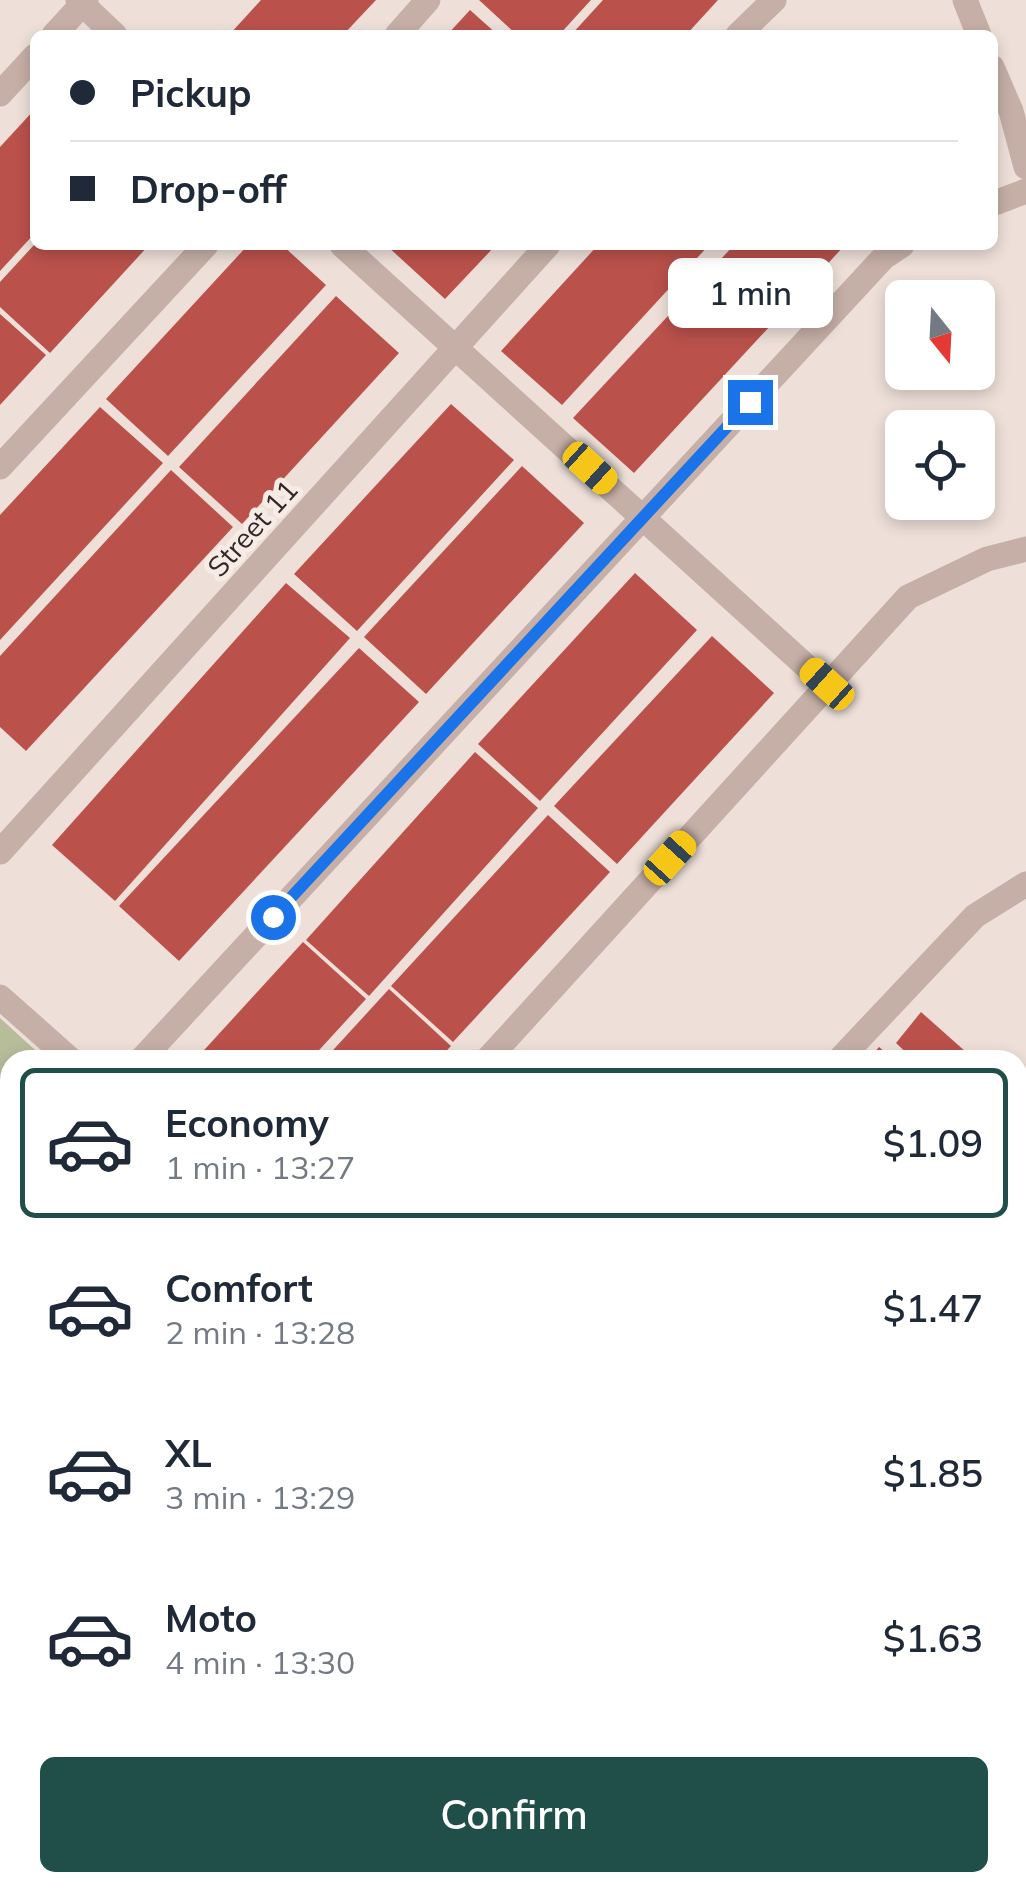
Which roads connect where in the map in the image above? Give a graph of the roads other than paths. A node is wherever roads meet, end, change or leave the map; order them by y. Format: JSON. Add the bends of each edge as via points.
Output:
{"nodes":[{"id":1,"x":428,"y":0,"type":"edge"},
{"id":2,"x":774,"y":0,"type":"edge"},
{"id":3,"x":965,"y":0,"type":"edge"},
{"id":4,"x":82,"y":1,"type":"edge"},
{"id":5,"x":58,"y":30,"type":"edge"},
{"id":6,"x":110,"y":30,"type":"edge"},
{"id":7,"x":401,"y":30,"type":"edge"},
{"id":8,"x":743,"y":30,"type":"edge"},
{"id":9,"x":977,"y":30,"type":"edge"},
{"id":10,"x":30,"y":61,"type":"edge"},
{"id":11,"x":998,"y":81,"type":"edge"},
{"id":12,"x":0,"y":94,"type":"edge"},
{"id":13,"x":1026,"y":167,"type":"edge"},
{"id":14,"x":1026,"y":191,"type":"edge"},
{"id":15,"x":998,"y":202,"type":"edge"},
{"id":16,"x":201,"y":250,"type":"edge"},
{"id":17,"x":348,"y":250,"type":"edge"},
{"id":18,"x":543,"y":250,"type":"edge"},
{"id":19,"x":894,"y":250,"type":"edge"},
{"id":20,"x":456,"y":347,"type":"junction"},
{"id":21,"x":0,"y":467,"type":"edge"},
{"id":22,"x":644,"y":517,"type":"junction"},
{"id":23,"x":1026,"y":549,"type":"edge"},
{"id":24,"x":827,"y":684,"type":"junction"},
{"id":25,"x":0,"y":852,"type":"edge"},
{"id":26,"x":1026,"y":884,"type":"edge"},
{"id":27,"x":0,"y":998,"type":"edge"},
{"id":28,"x":59,"y":1050,"type":"edge"},
{"id":29,"x":150,"y":1050,"type":"edge"},
{"id":30,"x":496,"y":1050,"type":"edge"},
{"id":31,"x":848,"y":1050,"type":"edge"}],
"edges":[{"from":1,"to":7,"type":"street"},
{"from":2,"to":8,"type":"street"},
{"from":3,"to":9,"type":"street"},
{"from":4,"to":5,"type":"street"},
{"from":4,"to":6,"type":"street"},
{"from":10,"to":12,"type":"street"},
{"from":11,"to":13,"type":"street"},
{"from":14,"to":15,"type":"street"},
{"from":16,"to":21,"type":"street"},
{"from":17,"to":20,"type":"street"},
{"from":18,"to":20,"type":"street","name":"Street 11"},
{"from":19,"to":22,"type":"street"},
{"from":20,"to":22,"type":"street"},
{"from":20,"to":25,"type":"street","name":"Street 11"},
{"from":22,"to":24,"type":"street"},
{"from":22,"to":29,"type":"street"},
{"from":23,"to":24,"type":"street","via":[[986,558],[908,598]]},
{"from":24,"to":30,"type":"street"},
{"from":26,"to":31,"type":"street","via":[[975,916]]},
{"from":27,"to":28,"type":"street"}]}
